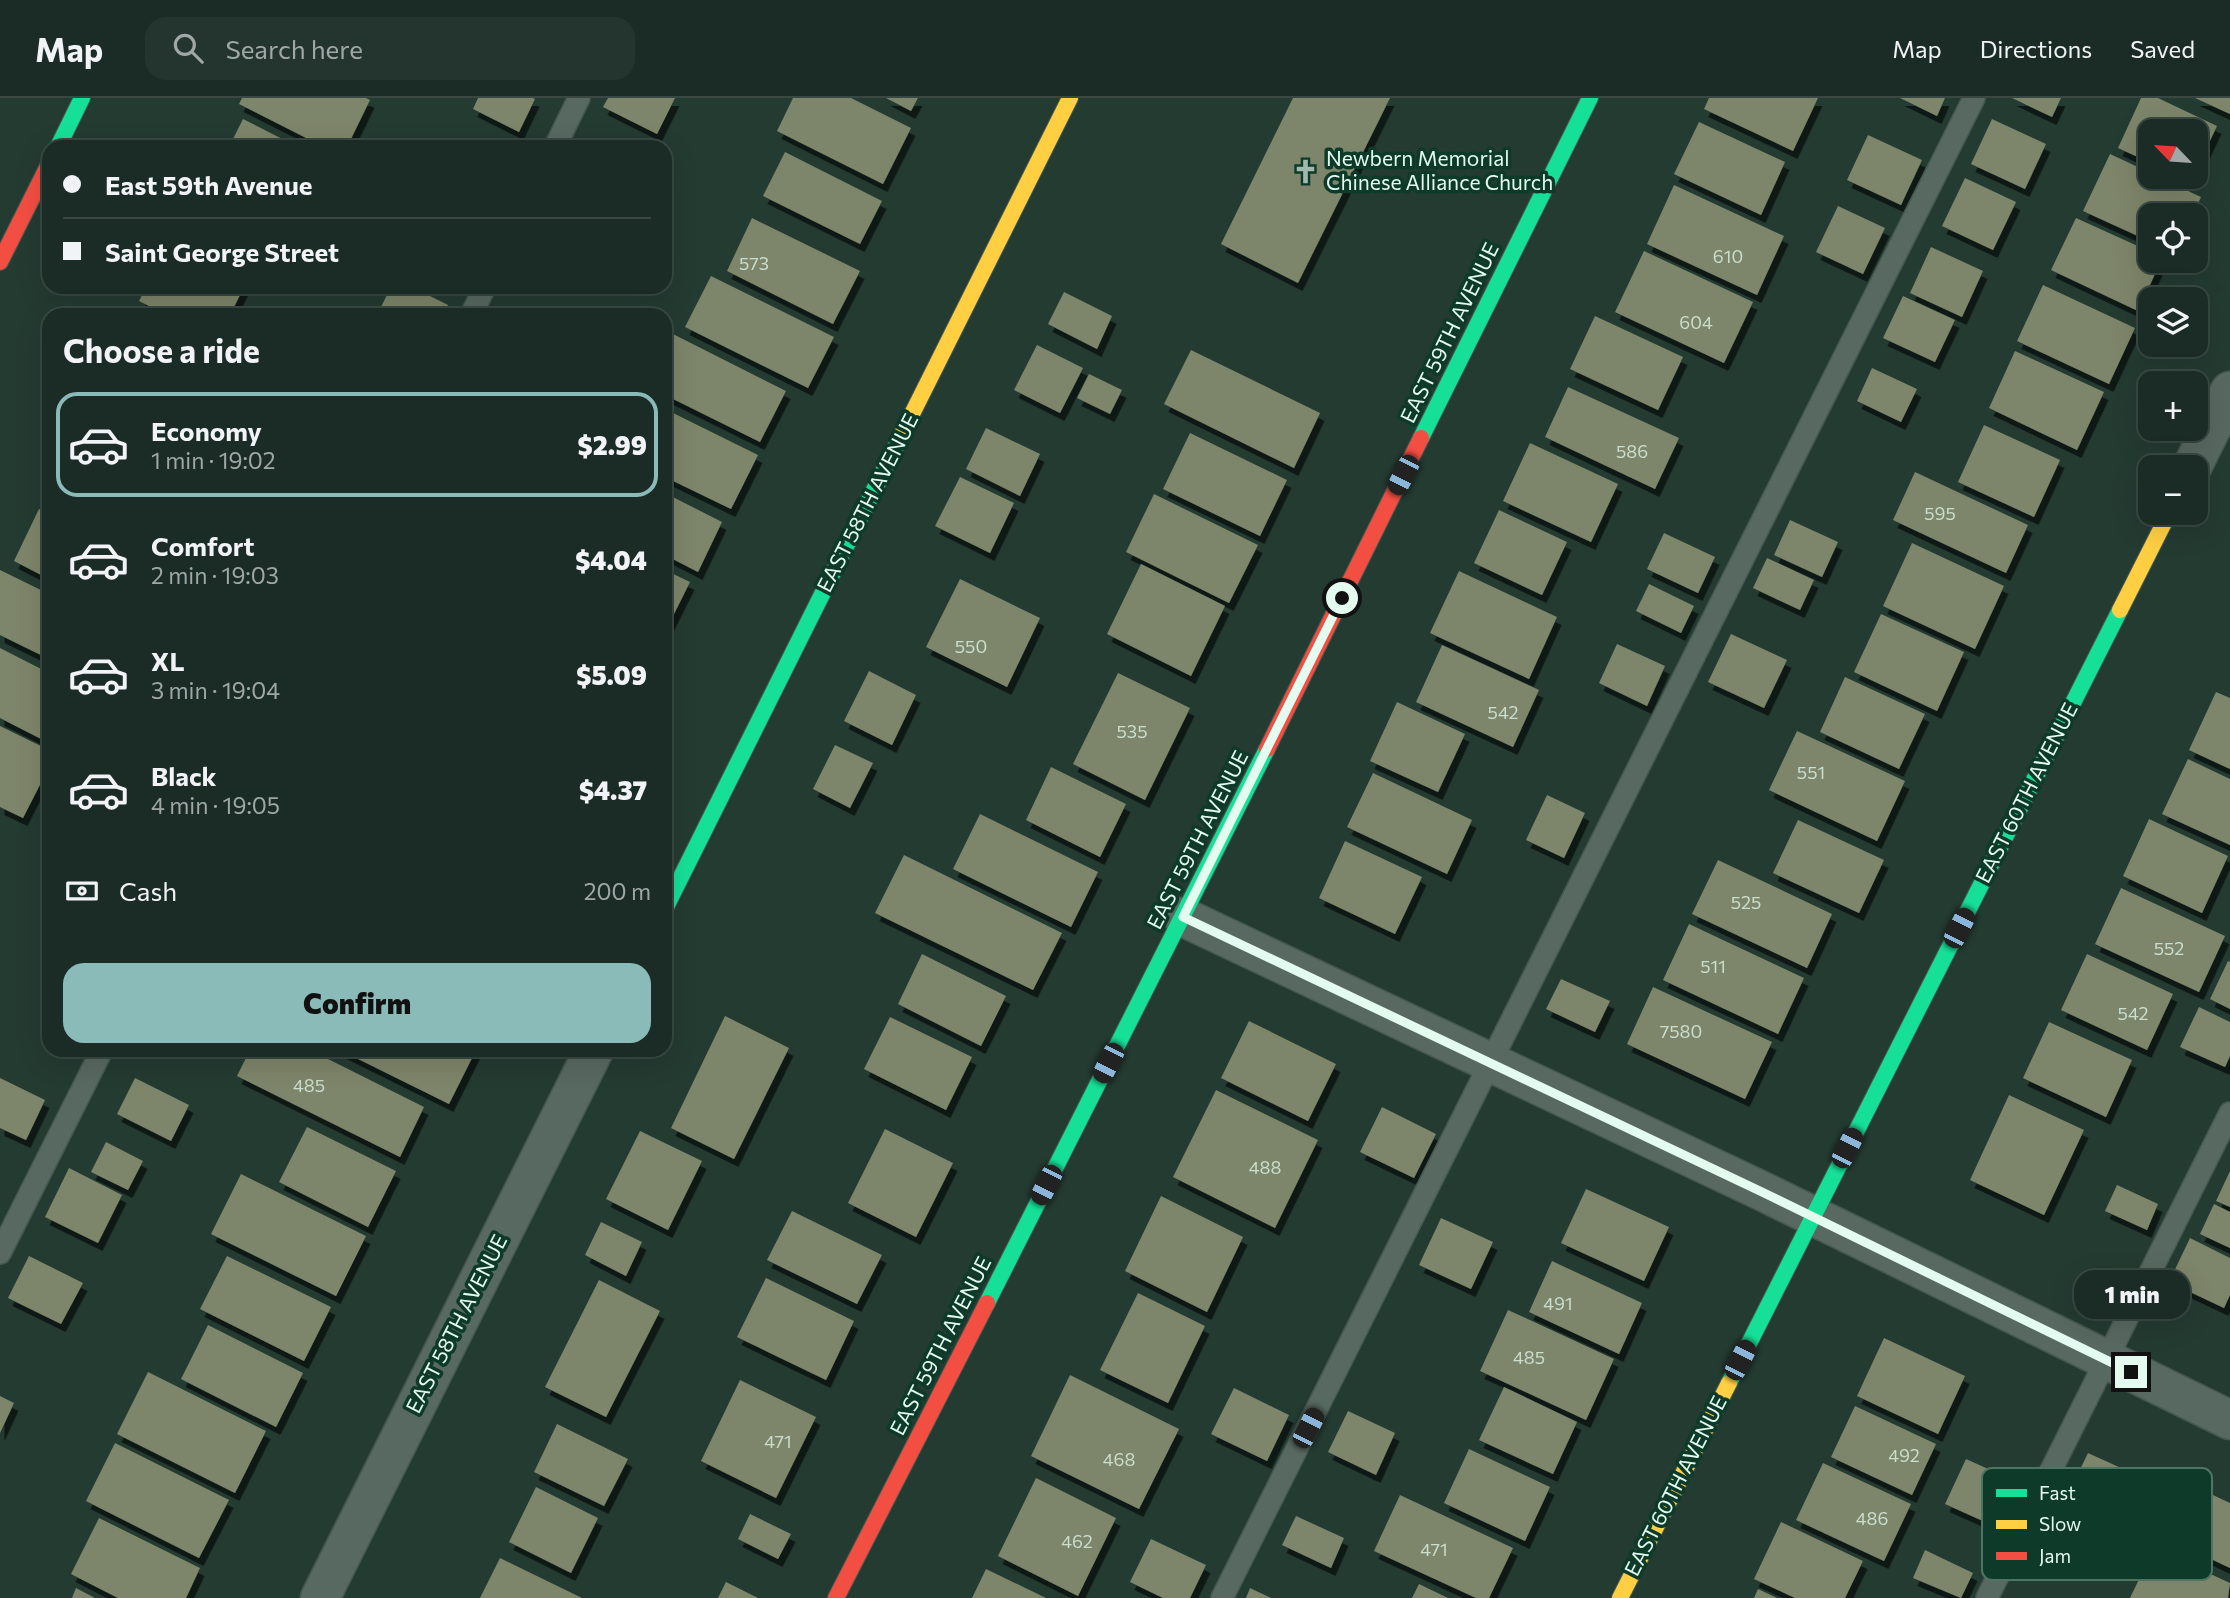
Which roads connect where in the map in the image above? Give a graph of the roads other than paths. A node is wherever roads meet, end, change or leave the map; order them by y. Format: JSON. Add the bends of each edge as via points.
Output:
{"nodes":[{"id":1,"x":82,"y":98,"type":"edge"},
{"id":2,"x":579,"y":98,"type":"edge"},
{"id":3,"x":1070,"y":98,"type":"edge"},
{"id":4,"x":1590,"y":98,"type":"edge"},
{"id":5,"x":1974,"y":98,"type":"edge"},
{"id":6,"x":61,"y":140,"type":"edge"},
{"id":7,"x":558,"y":140,"type":"edge"},
{"id":8,"x":42,"y":178,"type":"edge"},
{"id":9,"x":0,"y":262,"type":"edge"},
{"id":10,"x":2230,"y":391,"type":"edge"},
{"id":11,"x":2198,"y":455,"type":"edge"},
{"id":12,"x":2163,"y":525,"type":"edge"},
{"id":13,"x":672,"y":895,"type":"edge"},
{"id":14,"x":1183,"y":917,"type":"junction"},
{"id":15,"x":98,"y":1057,"type":"edge"},
{"id":16,"x":590,"y":1057,"type":"edge"},
{"id":17,"x":1491,"y":1065,"type":"junction"},
{"id":18,"x":2230,"y":1113,"type":"edge"},
{"id":19,"x":1813,"y":1217,"type":"junction"},
{"id":20,"x":0,"y":1253,"type":"edge"},
{"id":21,"x":2107,"y":1360,"type":"junction"},
{"id":22,"x":2230,"y":1420,"type":"edge"},
{"id":23,"x":2053,"y":1468,"type":"edge"},
{"id":24,"x":1996,"y":1580,"type":"edge"},
{"id":25,"x":320,"y":1598,"type":"edge"},
{"id":26,"x":836,"y":1598,"type":"edge"},
{"id":27,"x":1222,"y":1598,"type":"edge"},
{"id":28,"x":1620,"y":1598,"type":"edge"},
{"id":29,"x":1987,"y":1598,"type":"edge"}],
"edges":[{"from":1,"to":6,"type":"street"},
{"from":2,"to":7,"type":"lane"},
{"from":3,"to":13,"type":"street","name":"EAST 58TH AVENUE"},
{"from":4,"to":14,"type":"street","name":"EAST 59TH AVENUE"},
{"from":5,"to":17,"type":"lane"},
{"from":8,"to":9,"type":"street"},
{"from":10,"to":11,"type":"street"},
{"from":12,"to":19,"type":"street","name":"EAST 60TH AVENUE"},
{"from":14,"to":17,"type":"street"},
{"from":14,"to":26,"type":"street","name":"EAST 59TH AVENUE"},
{"from":15,"to":20,"type":"lane"},
{"from":16,"to":25,"type":"street","name":"EAST 58TH AVENUE"},
{"from":17,"to":19,"type":"street"},
{"from":17,"to":27,"type":"lane"},
{"from":18,"to":21,"type":"lane"},
{"from":19,"to":21,"type":"street"},
{"from":19,"to":28,"type":"street","name":"EAST 60TH AVENUE"},
{"from":21,"to":22,"type":"street"},
{"from":21,"to":23,"type":"lane"},
{"from":24,"to":29,"type":"lane"}]}
